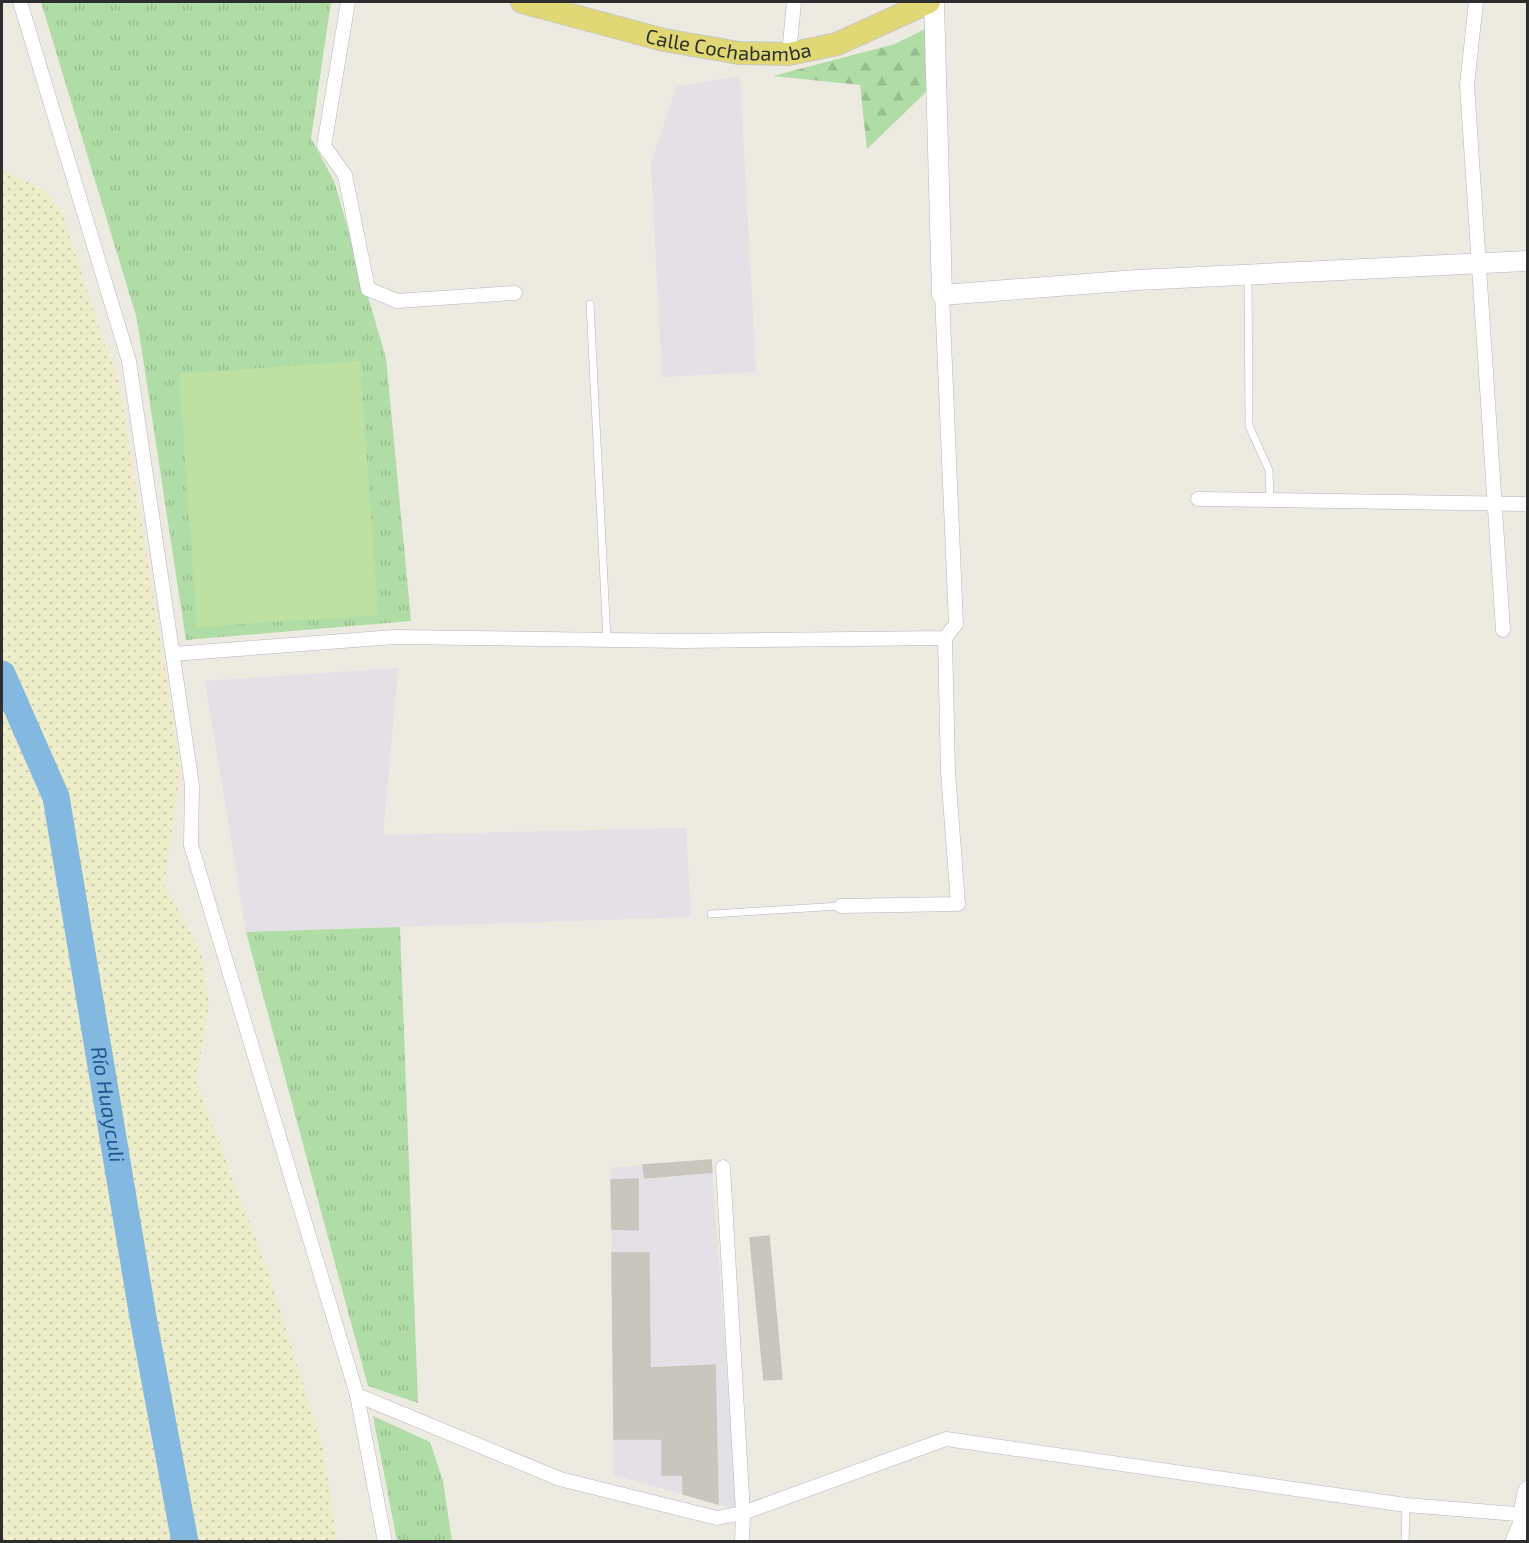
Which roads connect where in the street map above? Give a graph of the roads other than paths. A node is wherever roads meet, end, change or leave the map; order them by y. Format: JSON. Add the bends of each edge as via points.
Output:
{"nodes":[{"id":1,"x":20,"y":2,"type":"edge"},
{"id":2,"x":348,"y":2,"type":"edge"},
{"id":3,"x":522,"y":2,"type":"edge"},
{"id":4,"x":794,"y":2,"type":"edge"},
{"id":5,"x":928,"y":2,"type":"edge"},
{"id":6,"x":934,"y":2,"type":"edge"},
{"id":7,"x":1476,"y":2,"type":"edge"},
{"id":8,"x":789,"y":54,"type":"junction"},
{"id":9,"x":1527,"y":261,"type":"edge"},
{"id":10,"x":1478,"y":264,"type":"junction"},
{"id":11,"x":1248,"y":274,"type":"junction"},
{"id":12,"x":514,"y":293,"type":"dead end"},
{"id":13,"x":942,"y":295,"type":"junction"},
{"id":14,"x":590,"y":304,"type":"dead end"},
{"id":15,"x":1198,"y":499,"type":"dead end"},
{"id":16,"x":1270,"y":500,"type":"junction"},
{"id":17,"x":1493,"y":502,"type":"junction"},
{"id":18,"x":1527,"y":504,"type":"edge"},
{"id":19,"x":1503,"y":630,"type":"dead end"},
{"id":20,"x":945,"y":638,"type":"junction"},
{"id":21,"x":607,"y":640,"type":"junction"},
{"id":22,"x":173,"y":654,"type":"junction"},
{"id":23,"x":841,"y":906,"type":"joint"},
{"id":24,"x":711,"y":914,"type":"dead end"},
{"id":25,"x":723,"y":1167,"type":"dead end"},
{"id":26,"x":357,"y":1395,"type":"junction"},
{"id":27,"x":1527,"y":1491,"type":"edge"},
{"id":28,"x":1406,"y":1505,"type":"junction"},
{"id":29,"x":743,"y":1513,"type":"junction"},
{"id":30,"x":1525,"y":1514,"type":"edge"},
{"id":31,"x":385,"y":1542,"type":"edge"},
{"id":32,"x":742,"y":1542,"type":"edge"},
{"id":33,"x":1405,"y":1542,"type":"edge"},
{"id":34,"x":1512,"y":1542,"type":"edge"},
{"id":35,"x":1527,"y":1542,"type":"edge"}],
"edges":[{"from":1,"to":22,"type":"street","via":[[129,361]]},
{"from":2,"to":12,"type":"street","via":[[324,146],[345,175],[368,289],[397,301]]},
{"from":3,"to":8,"type":"main road","name":"Calle Cochabamba","via":[[664,40],[739,53]]},
{"from":4,"to":8,"type":"street"},
{"from":5,"to":8,"type":"main road","name":"Calle Cochabamba","via":[[837,44]]},
{"from":6,"to":13,"type":"main road"},
{"from":7,"to":10,"type":"street","via":[[1467,85]]},
{"from":9,"to":10,"type":"main road"},
{"from":10,"to":11,"type":"main road"},
{"from":10,"to":17,"type":"street"},
{"from":11,"to":13,"type":"main road"},
{"from":11,"to":16,"type":"lane","via":[[1249,426],[1269,470]]},
{"from":13,"to":20,"type":"street","via":[[956,624]]},
{"from":14,"to":21,"type":"lane"},
{"from":15,"to":16,"type":"street"},
{"from":16,"to":17,"type":"street"},
{"from":17,"to":18,"type":"street"},
{"from":17,"to":19,"type":"street"},
{"from":20,"to":21,"type":"street"},
{"from":20,"to":23,"type":"street","via":[[948,772],[958,904]]},
{"from":21,"to":22,"type":"street","via":[[394,637]]},
{"from":22,"to":26,"type":"street","via":[[192,785],[191,845]]},
{"from":23,"to":24,"type":"lane"},
{"from":25,"to":29,"type":"street"},
{"from":26,"to":29,"type":"street","via":[[560,1479],[717,1518]]},
{"from":26,"to":31,"type":"street"},
{"from":27,"to":30,"type":"main road"},
{"from":28,"to":29,"type":"street","via":[[946,1439]]},
{"from":28,"to":30,"type":"street"},
{"from":28,"to":33,"type":"lane"},
{"from":29,"to":32,"type":"street"},
{"from":30,"to":34,"type":"street"},
{"from":30,"to":35,"type":"main road"}]}
